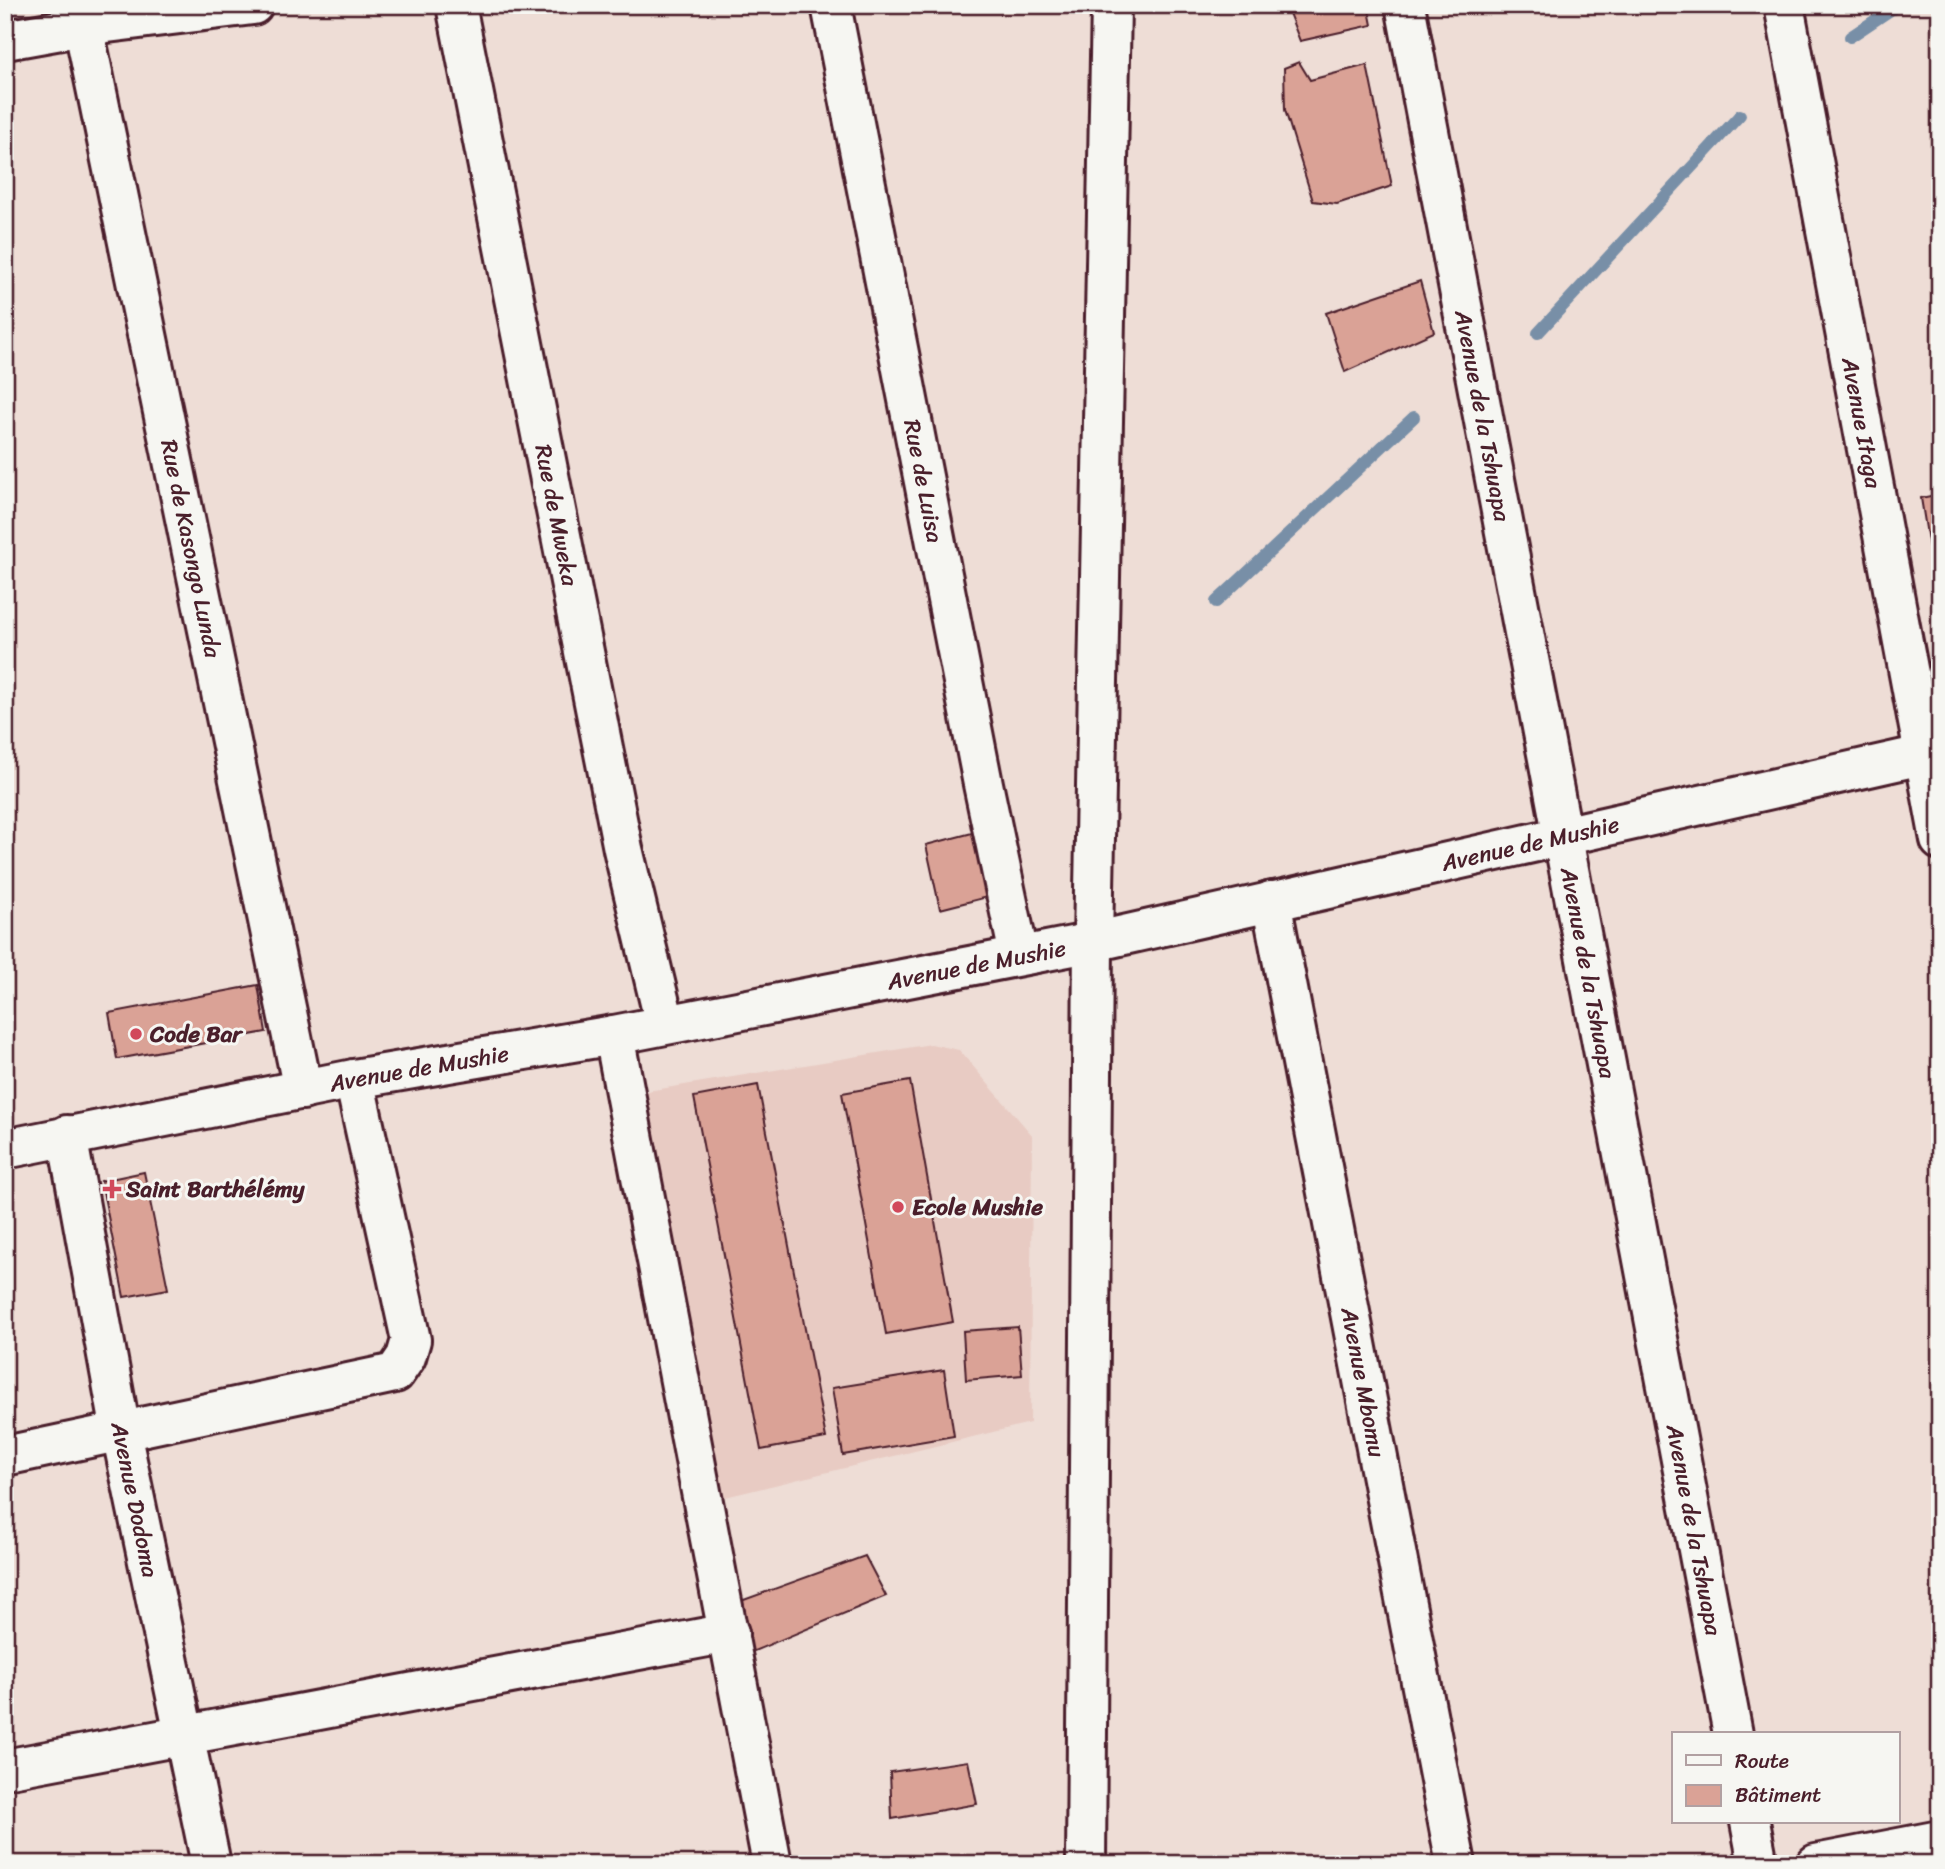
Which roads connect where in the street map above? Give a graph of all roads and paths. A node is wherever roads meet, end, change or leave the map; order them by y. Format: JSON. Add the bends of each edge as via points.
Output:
{"nodes":[{"id":1,"x":253,"y":5,"type":"edge"},
{"id":2,"x":456,"y":5,"type":"edge"},
{"id":3,"x":831,"y":5,"type":"edge"},
{"id":4,"x":1111,"y":5,"type":"edge"},
{"id":5,"x":1405,"y":5,"type":"edge"},
{"id":6,"x":1784,"y":5,"type":"edge"},
{"id":7,"x":81,"y":16,"type":"edge"},
{"id":8,"x":5,"y":40,"type":"edge"},
{"id":9,"x":1931,"y":752,"type":"edge"},
{"id":10,"x":1562,"y":835,"type":"junction"},
{"id":11,"x":1940,"y":841,"type":"edge"},
{"id":12,"x":1271,"y":901,"type":"junction"},
{"id":13,"x":1093,"y":942,"type":"junction"},
{"id":14,"x":1019,"y":954,"type":"junction"},
{"id":15,"x":665,"y":1024,"type":"junction"},
{"id":16,"x":614,"y":1035,"type":"junction"},
{"id":17,"x":354,"y":1079,"type":"junction"},
{"id":18,"x":303,"y":1090,"type":"junction"},
{"id":19,"x":67,"y":1135,"type":"junction"},
{"id":20,"x":5,"y":1149,"type":"edge"},
{"id":21,"x":121,"y":1432,"type":"junction"},
{"id":22,"x":5,"y":1455,"type":"edge"},
{"id":23,"x":729,"y":1633,"type":"junction"},
{"id":24,"x":1733,"y":1732,"type":"edge"},
{"id":25,"x":186,"y":1735,"type":"junction"},
{"id":26,"x":5,"y":1769,"type":"edge"},
{"id":27,"x":1750,"y":1824,"type":"edge"},
{"id":28,"x":1940,"y":1840,"type":"edge"},
{"id":29,"x":211,"y":1864,"type":"edge"},
{"id":30,"x":772,"y":1864,"type":"edge"},
{"id":31,"x":1087,"y":1864,"type":"edge"},
{"id":32,"x":1456,"y":1864,"type":"edge"},
{"id":33,"x":1758,"y":1864,"type":"edge"},
{"id":34,"x":1816,"y":1864,"type":"edge"}],
"edges":[{"from":1,"to":7,"type":"street"},
{"from":2,"to":15,"type":"street","name":"Rue de Mweka","via":[[621,836]]},
{"from":3,"to":14,"type":"street","name":"Rue de Luisa"},
{"from":4,"to":13,"type":"street"},
{"from":5,"to":10,"type":"street","name":"Avenue de la Tshuapa"},
{"from":6,"to":9,"type":"street","name":"Avenue Itaga"},
{"from":7,"to":8,"type":"street"},
{"from":7,"to":18,"type":"street","name":"Rue de Kasongo Lunda"},
{"from":9,"to":10,"type":"street","name":"Avenue de Mushie"},
{"from":9,"to":11,"type":"street","name":"Avenue Itaga"},
{"from":10,"to":12,"type":"street","name":"Avenue de Mushie"},
{"from":10,"to":24,"type":"street","name":"Avenue de la Tshuapa"},
{"from":12,"to":13,"type":"street","name":"Avenue de Mushie"},
{"from":12,"to":32,"type":"street","name":"Avenue Mbomu"},
{"from":13,"to":14,"type":"street","name":"Avenue de Mushie"},
{"from":13,"to":31,"type":"street"},
{"from":14,"to":15,"type":"street","name":"Avenue de Mushie"},
{"from":15,"to":16,"type":"street","name":"Avenue de Mushie"},
{"from":16,"to":17,"type":"street","name":"Avenue de Mushie"},
{"from":16,"to":23,"type":"street"},
{"from":17,"to":18,"type":"street","name":"Avenue de Mushie"},
{"from":17,"to":21,"type":"street","via":[[411,1340],[406,1357],[395,1373]]},
{"from":18,"to":19,"type":"street","name":"Avenue de Mushie"},
{"from":19,"to":20,"type":"street","name":"Avenue de Mushie"},
{"from":19,"to":21,"type":"street","name":"Avenue Dodoma"},
{"from":21,"to":22,"type":"street"},
{"from":21,"to":25,"type":"street","name":"Avenue Dodoma"},
{"from":23,"to":25,"type":"street"},
{"from":23,"to":30,"type":"street"},
{"from":25,"to":26,"type":"street"},
{"from":25,"to":29,"type":"street","name":"Avenue Dodoma"},
{"from":27,"to":33,"type":"street"},
{"from":28,"to":34,"type":"street"}]}
